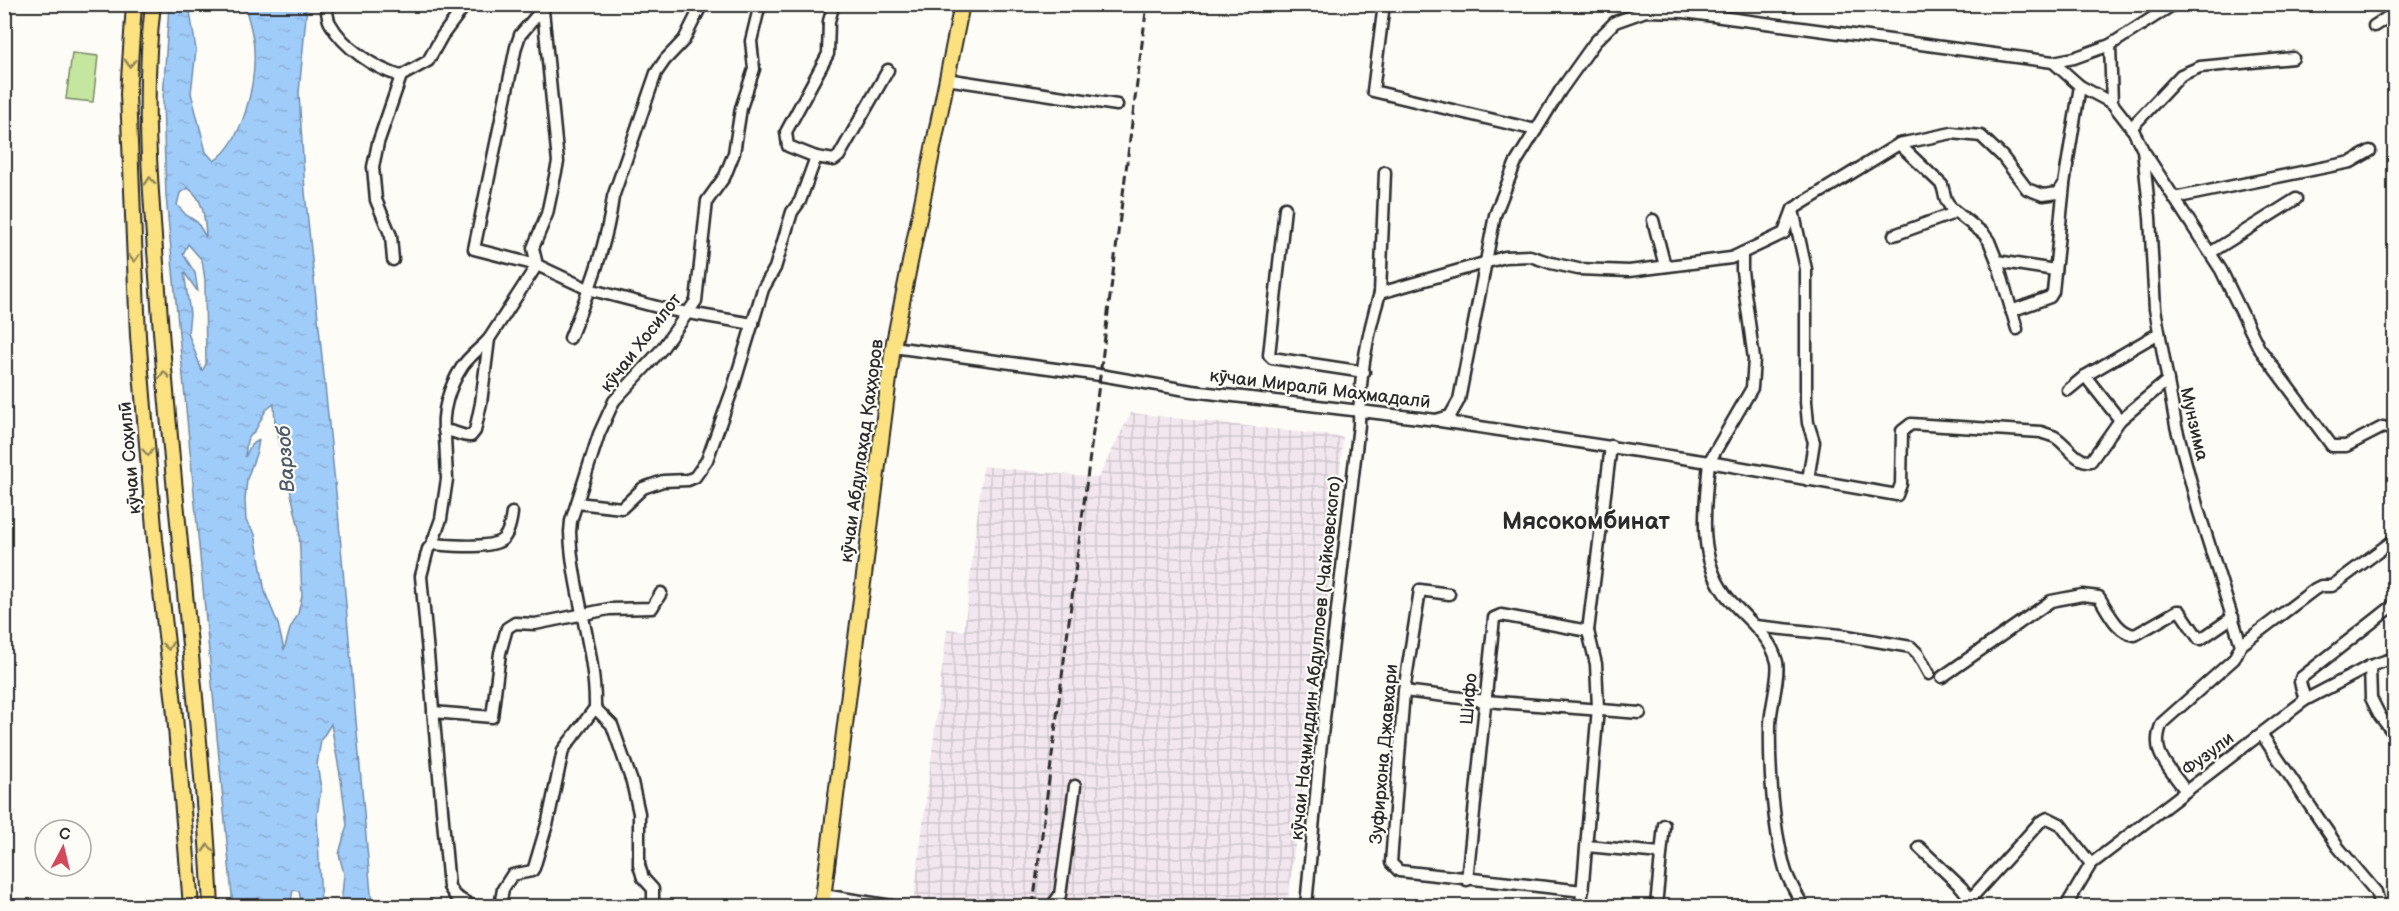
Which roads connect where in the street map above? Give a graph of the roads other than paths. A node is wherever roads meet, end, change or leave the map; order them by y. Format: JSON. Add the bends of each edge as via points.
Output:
{"nodes":[{"id":1,"x":134,"y":4,"type":"edge"},
{"id":2,"x":153,"y":4,"type":"edge"},
{"id":3,"x":327,"y":4,"type":"edge"},
{"id":4,"x":466,"y":4,"type":"edge"},
{"id":5,"x":702,"y":4,"type":"edge"},
{"id":6,"x":760,"y":4,"type":"edge"},
{"id":7,"x":834,"y":4,"type":"edge"},
{"id":8,"x":962,"y":4,"type":"edge"},
{"id":9,"x":1384,"y":4,"type":"edge"},
{"id":10,"x":2174,"y":4,"type":"edge"},
{"id":11,"x":544,"y":7,"type":"edge"},
{"id":12,"x":2394,"y":13,"type":"edge"},
{"id":13,"x":2374,"y":26,"type":"dead end"},
{"id":14,"x":2110,"y":45,"type":"junction"},
{"id":15,"x":2293,"y":58,"type":"dead end"},
{"id":16,"x":2053,"y":62,"type":"junction"},
{"id":17,"x":888,"y":70,"type":"dead end"},
{"id":18,"x":400,"y":76,"type":"junction"},
{"id":19,"x":946,"y":79,"type":"junction"},
{"id":20,"x":2080,"y":86,"type":"junction"},
{"id":21,"x":2112,"y":103,"type":"junction"},
{"id":22,"x":1117,"y":105,"type":"dead end"},
{"id":23,"x":2131,"y":128,"type":"junction"},
{"id":24,"x":1536,"y":130,"type":"junction"},
{"id":25,"x":1899,"y":144,"type":"junction"},
{"id":26,"x":2143,"y":150,"type":"junction"},
{"id":27,"x":2370,"y":151,"type":"dead end"},
{"id":28,"x":816,"y":157,"type":"junction"},
{"id":29,"x":1385,"y":172,"type":"dead end"},
{"id":30,"x":2064,"y":184,"type":"junction"},
{"id":31,"x":2174,"y":198,"type":"junction"},
{"id":32,"x":2296,"y":199,"type":"dead end"},
{"id":33,"x":1285,"y":208,"type":"dead end"},
{"id":34,"x":1793,"y":209,"type":"junction"},
{"id":35,"x":1954,"y":211,"type":"junction"},
{"id":36,"x":1653,"y":220,"type":"dead end"},
{"id":37,"x":1894,"y":235,"type":"dead end"},
{"id":38,"x":1742,"y":253,"type":"junction"},
{"id":39,"x":2210,"y":253,"type":"junction"},
{"id":40,"x":393,"y":260,"type":"dead end"},
{"id":41,"x":1487,"y":261,"type":"junction"},
{"id":42,"x":1998,"y":261,"type":"junction"},
{"id":43,"x":537,"y":265,"type":"junction"},
{"id":44,"x":1665,"y":266,"type":"junction"},
{"id":45,"x":2055,"y":270,"type":"junction"},
{"id":46,"x":588,"y":289,"type":"junction"},
{"id":47,"x":1380,"y":293,"type":"junction"},
{"id":48,"x":2011,"y":311,"type":"junction"},
{"id":49,"x":686,"y":312,"type":"junction"},
{"id":50,"x":753,"y":324,"type":"junction"},
{"id":51,"x":2017,"y":329,"type":"dead end"},
{"id":52,"x":2159,"y":333,"type":"junction"},
{"id":53,"x":570,"y":338,"type":"dead end"},
{"id":54,"x":489,"y":339,"type":"junction"},
{"id":55,"x":893,"y":347,"type":"junction"},
{"id":56,"x":1364,"y":372,"type":"junction"},
{"id":57,"x":2085,"y":376,"type":"junction"},
{"id":58,"x":2168,"y":380,"type":"junction"},
{"id":59,"x":2068,"y":390,"type":"dead end"},
{"id":60,"x":1359,"y":412,"type":"junction"},
{"id":61,"x":1436,"y":420,"type":"junction"},
{"id":62,"x":2120,"y":420,"type":"junction"},
{"id":63,"x":2394,"y":430,"type":"edge"},
{"id":64,"x":445,"y":436,"type":"junction"},
{"id":65,"x":1611,"y":446,"type":"junction"},
{"id":66,"x":1708,"y":462,"type":"junction"},
{"id":67,"x":1808,"y":480,"type":"junction"},
{"id":68,"x":577,"y":503,"type":"junction"},
{"id":69,"x":512,"y":513,"type":"dead end"},
{"id":70,"x":180,"y":538,"type":"junction"},
{"id":71,"x":155,"y":540,"type":"junction"},
{"id":72,"x":2394,"y":540,"type":"edge"},
{"id":73,"x":432,"y":544,"type":"junction"},
{"id":74,"x":185,"y":590,"type":"junction"},
{"id":75,"x":162,"y":593,"type":"junction"},
{"id":76,"x":661,"y":593,"type":"dead end"},
{"id":77,"x":1449,"y":594,"type":"dead end"},
{"id":78,"x":2394,"y":605,"type":"edge"},
{"id":79,"x":581,"y":615,"type":"junction"},
{"id":80,"x":2233,"y":617,"type":"junction"},
{"id":81,"x":1755,"y":626,"type":"junction"},
{"id":82,"x":1588,"y":631,"type":"junction"},
{"id":83,"x":2241,"y":645,"type":"junction"},
{"id":84,"x":2394,"y":658,"type":"edge"},
{"id":85,"x":2370,"y":666,"type":"junction"},
{"id":86,"x":1929,"y":674,"type":"dead end"},
{"id":87,"x":1942,"y":677,"type":"dead end"},
{"id":88,"x":1404,"y":691,"type":"junction"},
{"id":89,"x":2305,"y":700,"type":"junction"},
{"id":90,"x":1486,"y":701,"type":"junction"},
{"id":91,"x":595,"y":708,"type":"junction"},
{"id":92,"x":1598,"y":708,"type":"junction"},
{"id":93,"x":434,"y":712,"type":"junction"},
{"id":94,"x":1641,"y":713,"type":"dead end"},
{"id":95,"x":2394,"y":734,"type":"edge"},
{"id":96,"x":2262,"y":735,"type":"junction"},
{"id":97,"x":1075,"y":786,"type":"dead end"},
{"id":98,"x":2182,"y":786,"type":"dead end"},
{"id":99,"x":1664,"y":825,"type":"dead end"},
{"id":100,"x":1587,"y":846,"type":"junction"},
{"id":101,"x":1919,"y":847,"type":"dead end"},
{"id":102,"x":1660,"y":853,"type":"junction"},
{"id":103,"x":2091,"y":864,"type":"junction"},
{"id":104,"x":1467,"y":880,"type":"junction"},
{"id":105,"x":1583,"y":891,"type":"junction"},
{"id":106,"x":823,"y":901,"type":"edge"},
{"id":107,"x":1967,"y":903,"type":"edge"},
{"id":108,"x":189,"y":904,"type":"edge"},
{"id":109,"x":211,"y":906,"type":"edge"},
{"id":110,"x":472,"y":906,"type":"edge"},
{"id":111,"x":500,"y":906,"type":"edge"},
{"id":112,"x":653,"y":906,"type":"edge"},
{"id":113,"x":892,"y":906,"type":"edge"},
{"id":114,"x":1052,"y":906,"type":"edge"},
{"id":115,"x":1305,"y":906,"type":"edge"},
{"id":116,"x":1581,"y":906,"type":"edge"},
{"id":117,"x":1656,"y":906,"type":"edge"},
{"id":118,"x":1803,"y":906,"type":"edge"},
{"id":119,"x":2066,"y":906,"type":"edge"},
{"id":120,"x":2380,"y":906,"type":"edge"}],
"edges":[{"from":1,"to":71,"type":"main road","name":"кӯчаи Соҳилӣ","one_way":true,"via":[[128,94],[138,336]]},
{"from":70,"to":2,"type":"main road","one_way":true,"via":[[149,171],[146,72]]},
{"from":3,"to":18,"type":"street","via":[[329,22],[352,48]]},
{"from":4,"to":18,"type":"street","via":[[428,61]]},
{"from":5,"to":46,"type":"street","via":[[684,40],[656,73],[613,196]]},
{"from":6,"to":49,"type":"street","name":"кӯчаи Хосилот","via":[[752,33],[754,69],[744,97],[730,167],[707,201],[697,297]]},
{"from":7,"to":28,"type":"street","via":[[828,54],[785,138],[788,146]]},
{"from":8,"to":19,"type":"main road","name":"кӯчаи Абдулаҳад Қаҳҳоров"},
{"from":9,"to":24,"type":"street","via":[[1373,91]]},
{"from":10,"to":14,"type":"street","name":"кӯчаи Миралӣ Маҳмадалӣ"},
{"from":11,"to":43,"type":"street","via":[[558,162],[547,214],[533,248]]},
{"from":11,"to":43,"type":"street","via":[[520,34],[516,47],[474,249]]},
{"from":12,"to":13,"type":"street"},
{"from":14,"to":16,"type":"street","name":"кӯчаи Миралӣ Маҳмадалӣ"},
{"from":14,"to":21,"type":"street"},
{"from":15,"to":23,"type":"street","via":[[2200,67],[2181,75]]},
{"from":16,"to":20,"type":"street","name":"Мунзима"},
{"from":16,"to":24,"type":"street","name":"кӯчаи Миралӣ Маҳмадалӣ","via":[[1684,12],[1646,11],[1615,22],[1595,42]]},
{"from":17,"to":28,"type":"street","via":[[839,156],[834,160]]},
{"from":18,"to":40,"type":"street","via":[[373,168],[376,200],[390,236]]},
{"from":19,"to":22,"type":"street"},
{"from":19,"to":55,"type":"main road","name":"кӯчаи Абдулаҳад Қаҳҳоров"},
{"from":20,"to":21,"type":"street","name":"Мунзима"},
{"from":20,"to":30,"type":"street"},
{"from":21,"to":23,"type":"street","name":"Мунзима"},
{"from":23,"to":26,"type":"street","name":"Мунзима"},
{"from":24,"to":41,"type":"street","name":"кӯчаи Миралӣ Маҳмадалӣ","via":[[1515,164],[1494,215]]},
{"from":25,"to":30,"type":"street","via":[[1952,133],[1981,136],[2027,189],[2043,195],[2058,194]]},
{"from":25,"to":34,"type":"street"},
{"from":25,"to":35,"type":"street","via":[[1942,185]]},
{"from":26,"to":31,"type":"street"},
{"from":26,"to":52,"type":"street","name":"Мунзима"},
{"from":27,"to":31,"type":"street","via":[[2351,162]]},
{"from":28,"to":50,"type":"street","via":[[792,212]]},
{"from":29,"to":47,"type":"street","name":"кӯчаи Наҷмиддин Абдуллоев (Чайковского)"},
{"from":30,"to":45,"type":"street"},
{"from":31,"to":39,"type":"street"},
{"from":32,"to":39,"type":"street"},
{"from":33,"to":56,"type":"street","via":[[1269,355]]},
{"from":34,"to":38,"type":"street","via":[[1784,233]]},
{"from":34,"to":67,"type":"street","via":[[1806,268],[1806,402],[1814,442]]},
{"from":35,"to":37,"type":"street"},
{"from":35,"to":42,"type":"street","via":[[1984,234]]},
{"from":36,"to":44,"type":"street"},
{"from":38,"to":44,"type":"street","via":[[1731,258]]},
{"from":38,"to":66,"type":"street","via":[[1754,358],[1752,388]]},
{"from":39,"to":63,"type":"street","via":[[2259,348],[2332,446],[2346,446],[2383,427]]},
{"from":41,"to":44,"type":"street","via":[[1530,255],[1578,269],[1629,271]]},
{"from":41,"to":47,"type":"street"},
{"from":41,"to":61,"type":"street","name":"кӯчаи Миралӣ Маҳмадалӣ","via":[[1459,400],[1450,416]]},
{"from":42,"to":45,"type":"street"},
{"from":42,"to":48,"type":"street"},
{"from":43,"to":46,"type":"street"},
{"from":43,"to":54,"type":"street"},
{"from":45,"to":48,"type":"street","via":[[2050,297]]},
{"from":46,"to":49,"type":"street"},
{"from":46,"to":53,"type":"street"},
{"from":47,"to":56,"type":"street","name":"кӯчаи Наҷмиддин Абдуллоев (Чайковского)"},
{"from":48,"to":51,"type":"street"},
{"from":49,"to":50,"type":"street"},
{"from":49,"to":68,"type":"street","name":"кӯчаи Хосилот","via":[[661,350],[614,401],[598,434]]},
{"from":50,"to":68,"type":"street","via":[[716,440],[695,477],[643,488],[622,508]]},
{"from":52,"to":57,"type":"street"},
{"from":52,"to":58,"type":"street","name":"Мунзима"},
{"from":54,"to":64,"type":"street","via":[[462,365],[452,387],[442,426]]},
{"from":54,"to":64,"type":"street","via":[[475,431],[471,436],[447,431]]},
{"from":55,"to":60,"type":"street","name":"кӯчаи Миралӣ Маҳмадалӣ"},
{"from":55,"to":106,"type":"main road","name":"кӯчаи Абдулаҳад Қаҳҳоров"},
{"from":56,"to":60,"type":"street","name":"кӯчаи Наҷмиддин Абдуллоев (Чайковского)"},
{"from":57,"to":59,"type":"street"},
{"from":57,"to":62,"type":"street"},
{"from":58,"to":62,"type":"street"},
{"from":58,"to":80,"type":"street","name":"Мунзима","via":[[2198,509]]},
{"from":60,"to":61,"type":"street","name":"кӯчаи Миралӣ Маҳмадалӣ"},
{"from":60,"to":115,"type":"street","name":"кӯчаи Наҷмиддин Абдуллоев (Чайковского)"},
{"from":61,"to":65,"type":"street"},
{"from":62,"to":67,"type":"street","via":[[2088,462],[2041,432],[1911,424],[1902,431],[1901,484],[1897,495]]},
{"from":64,"to":73,"type":"street","via":[[447,478],[441,519]]},
{"from":65,"to":66,"type":"street"},
{"from":65,"to":82,"type":"street"},
{"from":66,"to":67,"type":"street"},
{"from":66,"to":81,"type":"street","via":[[1704,532],[1711,564],[1725,593]]},
{"from":68,"to":79,"type":"street","name":"кӯчаи Хосилот","via":[[570,532]]},
{"from":69,"to":73,"type":"street","via":[[503,539],[493,543]]},
{"from":70,"to":71,"type":"main road","via":[[163,548]]},
{"from":70,"to":74,"type":"main road"},
{"from":71,"to":75,"type":"main road","name":"кӯчаи Соҳилӣ"},
{"from":72,"to":83,"type":"street","via":[[2332,586],[2315,589]]},
{"from":73,"to":93,"type":"street","via":[[420,588]]},
{"from":74,"to":75,"type":"main road","via":[[169,588]]},
{"from":109,"to":74,"type":"main road","one_way":true},
{"from":75,"to":108,"type":"main road","name":"кӯчаи Соҳилӣ","one_way":true},
{"from":76,"to":79,"type":"street","via":[[652,608],[609,609]]},
{"from":77,"to":88,"type":"street","name":"Зуфирхона Джавхари","via":[[1420,590]]},
{"from":78,"to":89,"type":"street","via":[[2301,678]]},
{"from":79,"to":91,"type":"street","name":"кӯчаи Хосилот","via":[[596,692]]},
{"from":79,"to":93,"type":"street","via":[[535,624],[515,622],[507,628],[492,717]]},
{"from":80,"to":83,"type":"street","name":"Мунзима"},
{"from":80,"to":87,"type":"street","via":[[2199,639],[2177,611],[2135,635],[2122,630],[2099,597],[2082,595],[2051,601]]},
{"from":81,"to":86,"type":"street","via":[[1911,646]]},
{"from":81,"to":118,"type":"street","via":[[1777,663],[1770,725],[1774,818],[1784,867]]},
{"from":82,"to":90,"type":"street","name":"Шифо","via":[[1497,615],[1492,622]]},
{"from":82,"to":92,"type":"street","via":[[1596,664]]},
{"from":83,"to":98,"type":"street","via":[[2234,659],[2162,723],[2157,735],[2158,749]]},
{"from":84,"to":85,"type":"street","name":"Фузули"},
{"from":85,"to":89,"type":"street","name":"Фузули"},
{"from":85,"to":95,"type":"street","via":[[2371,698]]},
{"from":88,"to":90,"type":"street"},
{"from":88,"to":104,"type":"street","name":"Зуфирхона Джавхари","via":[[1391,863],[1399,871]]},
{"from":89,"to":96,"type":"street","name":"Фузули"},
{"from":90,"to":92,"type":"street"},
{"from":90,"to":104,"type":"street","name":"Шифо"},
{"from":91,"to":111,"type":"street","via":[[563,750],[534,867],[532,871],[512,875],[502,889]]},
{"from":91,"to":112,"type":"street","via":[[612,725],[632,782],[639,813],[639,865],[643,878],[653,889]]},
{"from":92,"to":94,"type":"street"},
{"from":92,"to":100,"type":"street"},
{"from":93,"to":110,"type":"street","via":[[449,887],[455,896]]},
{"from":96,"to":103,"type":"street","name":"Фузули"},
{"from":96,"to":120,"type":"street","via":[[2338,847],[2376,892]]},
{"from":97,"to":114,"type":"street","via":[[1060,896]]},
{"from":99,"to":102,"type":"street"},
{"from":100,"to":102,"type":"street"},
{"from":100,"to":105,"type":"street"},
{"from":101,"to":107,"type":"street","via":[[1962,888]]},
{"from":102,"to":117,"type":"street"},
{"from":103,"to":107,"type":"street","via":[[2060,824],[2048,818],[2040,822]]},
{"from":103,"to":119,"type":"street","name":"Фузули"},
{"from":104,"to":105,"type":"street","name":"Зуфирхона Джавхари"},
{"from":105,"to":116,"type":"street"},
{"from":106,"to":113,"type":"street"}]}
